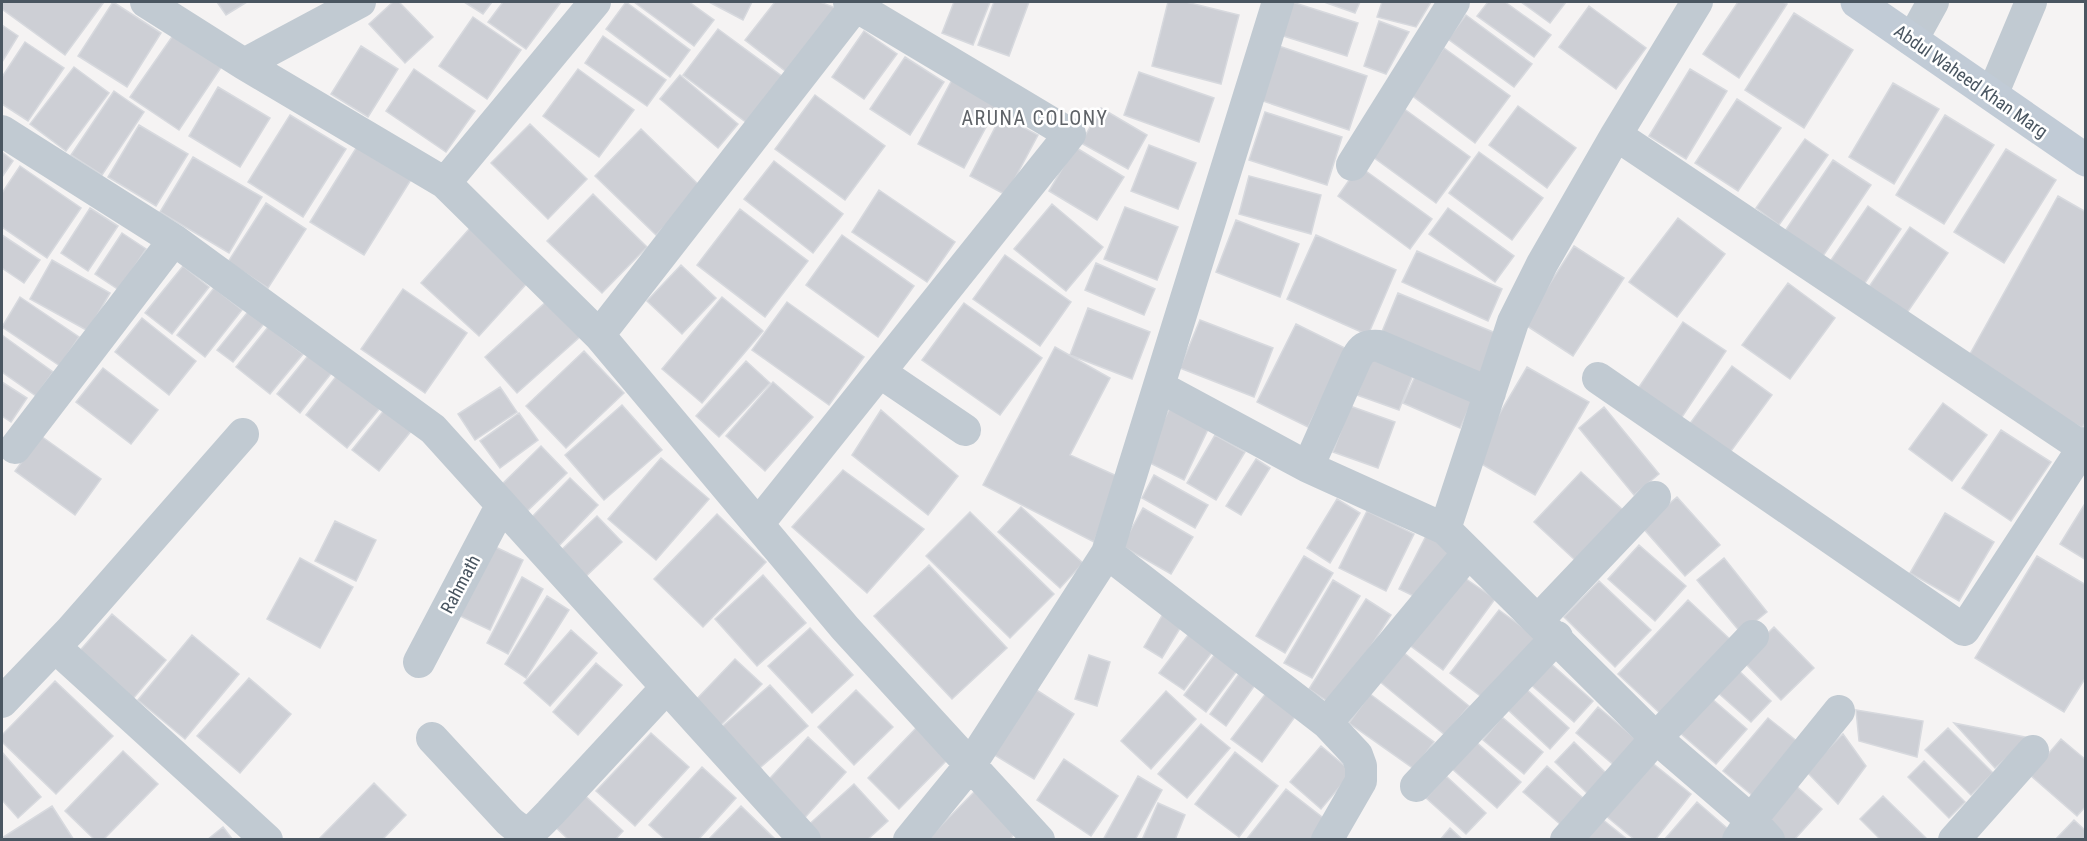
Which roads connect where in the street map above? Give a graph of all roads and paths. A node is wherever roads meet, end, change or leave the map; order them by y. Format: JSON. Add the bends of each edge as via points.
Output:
{"nodes":[{"id":1,"x":146,"y":2,"type":"edge"},
{"id":2,"x":360,"y":2,"type":"edge"},
{"id":3,"x":596,"y":2,"type":"edge"},
{"id":4,"x":1278,"y":2,"type":"edge"},
{"id":5,"x":1454,"y":2,"type":"edge"},
{"id":6,"x":1697,"y":2,"type":"edge"},
{"id":7,"x":1857,"y":2,"type":"edge"},
{"id":8,"x":1933,"y":2,"type":"edge"},
{"id":9,"x":2031,"y":2,"type":"edge"},
{"id":10,"x":853,"y":3,"type":"edge"},
{"id":11,"x":1912,"y":40,"type":"junction"},
{"id":12,"x":244,"y":64,"type":"junction"},
{"id":13,"x":1992,"y":95,"type":"junction"},
{"id":14,"x":2,"y":131,"type":"edge"},
{"id":15,"x":1616,"y":135,"type":"junction"},
{"id":16,"x":2085,"y":160,"type":"edge"},
{"id":17,"x":1352,"y":165,"type":"dead end"},
{"id":18,"x":446,"y":183,"type":"junction"},
{"id":19,"x":174,"y":240,"type":"junction"},
{"id":20,"x":599,"y":335,"type":"junction"},
{"id":21,"x":881,"y":373,"type":"junction"},
{"id":22,"x":1598,"y":378,"type":"dead end"},
{"id":23,"x":1160,"y":387,"type":"junction"},
{"id":24,"x":1490,"y":393,"type":"junction"},
{"id":25,"x":964,"y":430,"type":"dead end"},
{"id":26,"x":243,"y":434,"type":"dead end"},
{"id":27,"x":2084,"y":445,"type":"edge"},
{"id":28,"x":15,"y":448,"type":"dead end"},
{"id":29,"x":1308,"y":467,"type":"junction"},
{"id":30,"x":1655,"y":497,"type":"dead end"},
{"id":31,"x":501,"y":506,"type":"junction"},
{"id":32,"x":758,"y":524,"type":"junction"},
{"id":33,"x":1445,"y":529,"type":"junction"},
{"id":34,"x":1107,"y":553,"type":"junction"},
{"id":35,"x":1468,"y":553,"type":"junction"},
{"id":36,"x":1547,"y":629,"type":"junction"},
{"id":37,"x":1753,"y":636,"type":"dead end"},
{"id":38,"x":55,"y":648,"type":"junction"},
{"id":39,"x":419,"y":662,"type":"dead end"},
{"id":40,"x":666,"y":688,"type":"junction"},
{"id":41,"x":2,"y":702,"type":"edge"},
{"id":42,"x":1839,"y":711,"type":"dead end"},
{"id":43,"x":1327,"y":723,"type":"junction"},
{"id":44,"x":432,"y":738,"type":"dead end"},
{"id":45,"x":1656,"y":738,"type":"junction"},
{"id":46,"x":2033,"y":751,"type":"dead end"},
{"id":47,"x":971,"y":764,"type":"junction"},
{"id":48,"x":1416,"y":786,"type":"dead end"},
{"id":49,"x":1753,"y":833,"type":"edge"},
{"id":50,"x":267,"y":840,"type":"edge"},
{"id":51,"x":805,"y":840,"type":"edge"},
{"id":52,"x":909,"y":840,"type":"edge"},
{"id":53,"x":1039,"y":840,"type":"edge"},
{"id":54,"x":1327,"y":840,"type":"edge"},
{"id":55,"x":1566,"y":840,"type":"edge"},
{"id":56,"x":1954,"y":840,"type":"edge"}],
"edges":[{"from":1,"to":12,"type":"street"},
{"from":2,"to":12,"type":"street"},
{"from":3,"to":18,"type":"street"},
{"from":4,"to":23,"type":"street"},
{"from":5,"to":17,"type":"street"},
{"from":6,"to":15,"type":"street"},
{"from":7,"to":11,"type":"street","name":"Abdul Waheed Khan Marg"},
{"from":8,"to":11,"type":"street"},
{"from":9,"to":13,"type":"street"},
{"from":10,"to":20,"type":"street"},
{"from":10,"to":21,"type":"street","via":[[1070,134]]},
{"from":11,"to":13,"type":"street","name":"Abdul Waheed Khan Marg"},
{"from":12,"to":18,"type":"street"},
{"from":13,"to":16,"type":"street","name":"Abdul Waheed Khan Marg"},
{"from":14,"to":19,"type":"street"},
{"from":15,"to":24,"type":"street","via":[[1513,322]]},
{"from":15,"to":27,"type":"street"},
{"from":18,"to":20,"type":"street"},
{"from":19,"to":28,"type":"street"},
{"from":19,"to":31,"type":"street","via":[[433,429]]},
{"from":20,"to":32,"type":"street"},
{"from":21,"to":25,"type":"street"},
{"from":21,"to":32,"type":"street"},
{"from":22,"to":27,"type":"street","via":[[1964,630]]},
{"from":23,"to":29,"type":"street"},
{"from":23,"to":34,"type":"street"},
{"from":24,"to":29,"type":"street","via":[[1378,346],[1367,345],[1356,359]]},
{"from":24,"to":33,"type":"street"},
{"from":26,"to":38,"type":"street"},
{"from":29,"to":33,"type":"street"},
{"from":30,"to":36,"type":"street"},
{"from":31,"to":39,"type":"street","name":"Rahmath"},
{"from":31,"to":40,"type":"street"},
{"from":32,"to":47,"type":"street","via":[[845,628]]},
{"from":33,"to":35,"type":"street"},
{"from":34,"to":43,"type":"street"},
{"from":34,"to":47,"type":"street"},
{"from":35,"to":36,"type":"street"},
{"from":35,"to":43,"type":"street"},
{"from":36,"to":45,"type":"street"},
{"from":36,"to":48,"type":"street"},
{"from":37,"to":45,"type":"street"},
{"from":38,"to":41,"type":"street"},
{"from":38,"to":50,"type":"street"},
{"from":40,"to":44,"type":"street","via":[[534,830],[519,830],[509,821]]},
{"from":40,"to":51,"type":"street"},
{"from":42,"to":49,"type":"street"},
{"from":43,"to":54,"type":"street","via":[[1357,755],[1361,781]]},
{"from":45,"to":49,"type":"street"},
{"from":45,"to":55,"type":"street"},
{"from":46,"to":56,"type":"street"},
{"from":47,"to":52,"type":"street"},
{"from":47,"to":53,"type":"street"}]}
